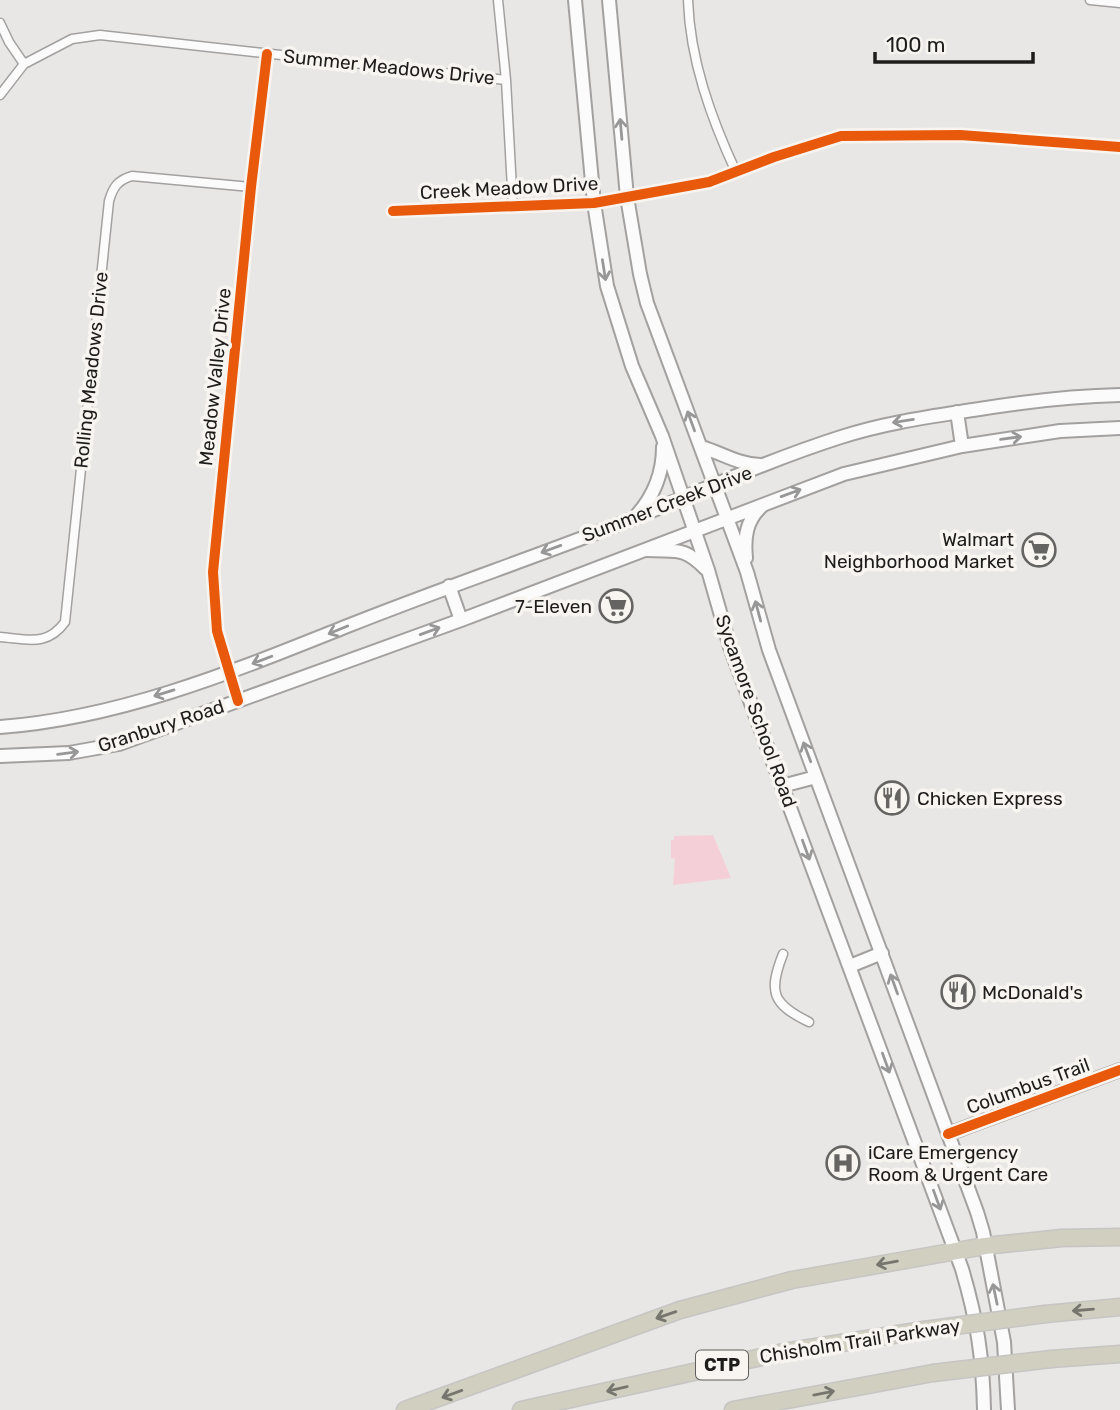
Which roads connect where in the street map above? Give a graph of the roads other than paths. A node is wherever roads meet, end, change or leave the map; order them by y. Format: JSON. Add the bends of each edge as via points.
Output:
{"nodes":[{"id":1,"x":498,"y":0,"type":"edge"},
{"id":2,"x":575,"y":0,"type":"edge"},
{"id":3,"x":609,"y":0,"type":"edge"},
{"id":4,"x":688,"y":0,"type":"edge"},
{"id":5,"x":1090,"y":0,"type":"edge"},
{"id":6,"x":1120,"y":3,"type":"edge"},
{"id":7,"x":0,"y":23,"type":"edge"},
{"id":8,"x":267,"y":54,"type":"junction"},
{"id":9,"x":24,"y":64,"type":"junction"},
{"id":10,"x":506,"y":80,"type":"junction"},
{"id":11,"x":0,"y":95,"type":"edge"},
{"id":12,"x":1120,"y":147,"type":"edge"},
{"id":13,"x":736,"y":172,"type":"junction"},
{"id":14,"x":251,"y":187,"type":"junction"},
{"id":15,"x":627,"y":197,"type":"junction"},
{"id":16,"x":594,"y":203,"type":"junction"},
{"id":17,"x":513,"y":208,"type":"junction"},
{"id":18,"x":393,"y":211,"type":"dead end"},
{"id":19,"x":1120,"y":395,"type":"edge"},
{"id":20,"x":957,"y":412,"type":"junction"},
{"id":21,"x":1120,"y":428,"type":"edge"},
{"id":22,"x":662,"y":436,"type":"junction"},
{"id":23,"x":962,"y":446,"type":"junction"},
{"id":24,"x":701,"y":447,"type":"junction"},
{"id":25,"x":768,"y":465,"type":"junction"},
{"id":26,"x":715,"y":485,"type":"junction"},
{"id":27,"x":682,"y":496,"type":"junction"},
{"id":28,"x":768,"y":501,"type":"junction"},
{"id":29,"x":727,"y":517,"type":"junction"},
{"id":30,"x":633,"y":518,"type":"junction"},
{"id":31,"x":694,"y":530,"type":"junction"},
{"id":32,"x":643,"y":549,"type":"junction"},
{"id":33,"x":708,"y":570,"type":"junction"},
{"id":34,"x":747,"y":572,"type":"junction"},
{"id":35,"x":449,"y":586,"type":"junction"},
{"id":36,"x":461,"y":620,"type":"junction"},
{"id":37,"x":0,"y":637,"type":"edge"},
{"id":38,"x":229,"y":673,"type":"junction"},
{"id":39,"x":238,"y":701,"type":"junction"},
{"id":40,"x":0,"y":727,"type":"edge"},
{"id":41,"x":0,"y":756,"type":"edge"},
{"id":42,"x":816,"y":777,"type":"junction"},
{"id":43,"x":782,"y":786,"type":"junction"},
{"id":44,"x":882,"y":953,"type":"junction"},
{"id":45,"x":783,"y":954,"type":"dead end"},
{"id":46,"x":850,"y":966,"type":"junction"},
{"id":47,"x":809,"y":1022,"type":"dead end"},
{"id":48,"x":1120,"y":1070,"type":"edge"},
{"id":49,"x":948,"y":1134,"type":"junction"},
{"id":50,"x":1120,"y":1237,"type":"edge"},
{"id":51,"x":985,"y":1246,"type":"junction"},
{"id":52,"x":954,"y":1251,"type":"junction"},
{"id":53,"x":1120,"y":1307,"type":"edge"},
{"id":54,"x":1120,"y":1354,"type":"edge"},
{"id":55,"x":405,"y":1410,"type":"edge"},
{"id":56,"x":521,"y":1410,"type":"edge"},
{"id":57,"x":733,"y":1410,"type":"edge"},
{"id":58,"x":984,"y":1410,"type":"edge"},
{"id":59,"x":1008,"y":1410,"type":"edge"}],
"edges":[{"from":1,"to":10,"type":"street"},
{"from":2,"to":16,"type":"main road","name":"Sycamore School Road"},
{"from":15,"to":3,"type":"main road","name":"Sycamore School Road","one_way":true},
{"from":4,"to":13,"type":"street","via":[[701,78],[716,130]]},
{"from":5,"to":6,"type":"street"},
{"from":7,"to":9,"type":"street"},
{"from":8,"to":9,"type":"street","name":"Summer Meadows Drive","via":[[100,35],[72,39]]},
{"from":8,"to":10,"type":"street","name":"Summer Meadows Drive"},
{"from":8,"to":14,"type":"street","name":"Meadow Valley Drive"},
{"from":9,"to":11,"type":"street","name":"Summer Meadows Drive"},
{"from":10,"to":17,"type":"street"},
{"from":12,"to":13,"type":"street","name":"Creek Meadow Drive","via":[[960,135],[841,136]]},
{"from":13,"to":15,"type":"street","name":"Creek Meadow Drive","via":[[709,182]]},
{"from":14,"to":37,"type":"street","name":"Rolling Meadows Drive","via":[[132,176],[113,188],[65,622],[47,639]]},
{"from":14,"to":38,"type":"street","name":"Meadow Valley Drive","via":[[213,572],[217,631]]},
{"from":15,"to":16,"type":"street","name":"Creek Meadow Drive"},
{"from":24,"to":15,"type":"main road","name":"Sycamore School Road","one_way":true,"via":[[647,303]]},
{"from":16,"to":17,"type":"street","name":"Creek Meadow Drive"},
{"from":16,"to":22,"type":"main road","name":"Sycamore School Road","one_way":true,"via":[[607,286],[632,366]]},
{"from":17,"to":18,"type":"street","name":"Creek Meadow Drive"},
{"from":19,"to":20,"type":"main road","name":"Summer Creek Drive"},
{"from":20,"to":23,"type":"main road"},
{"from":20,"to":25,"type":"main road","name":"Summer Creek Drive","one_way":true,"via":[[888,424]]},
{"from":23,"to":21,"type":"main road","name":"Summer Creek Drive","one_way":true,"via":[[1060,431]]},
{"from":22,"to":27,"type":"main road","name":"Sycamore School Road"},
{"from":22,"to":30,"type":"main road","via":[[658,480]]},
{"from":28,"to":23,"type":"main road","name":"Summer Creek Drive","one_way":true,"via":[[844,474]]},
{"from":24,"to":25,"type":"main road","via":[[728,459]]},
{"from":24,"to":26,"type":"main road","name":"Sycamore School Road"},
{"from":25,"to":26,"type":"main road","name":"Summer Creek Drive"},
{"from":26,"to":27,"type":"main road","name":"Summer Creek Drive"},
{"from":26,"to":29,"type":"main road","name":"Sycamore School Road"},
{"from":27,"to":30,"type":"main road","name":"Summer Creek Drive"},
{"from":27,"to":31,"type":"main road","name":"Sycamore School Road"},
{"from":28,"to":29,"type":"main road","name":"Summer Creek Drive"},
{"from":28,"to":34,"type":"main road","via":[[755,513],[745,536]]},
{"from":29,"to":31,"type":"main road","name":"Summer Creek Drive"},
{"from":29,"to":34,"type":"main road","name":"Sycamore School Road"},
{"from":30,"to":35,"type":"main road","name":"Summer Creek Drive","one_way":true},
{"from":31,"to":32,"type":"main road","name":"Summer Creek Drive"},
{"from":31,"to":33,"type":"main road","name":"Sycamore School Road"},
{"from":32,"to":33,"type":"main road","via":[[680,550]]},
{"from":32,"to":36,"type":"main road","name":"Summer Creek Drive"},
{"from":33,"to":43,"type":"main road","name":"Sycamore School Road","via":[[730,647]]},
{"from":42,"to":34,"type":"main road","name":"Sycamore School Road","one_way":true,"via":[[769,650]]},
{"from":35,"to":36,"type":"main road"},
{"from":35,"to":38,"type":"main road","name":"Summer Creek Drive","one_way":true},
{"from":39,"to":36,"type":"main road","name":"Summer Creek Drive","one_way":true},
{"from":38,"to":39,"type":"street","name":"Meadow Valley Drive"},
{"from":38,"to":40,"type":"main road","name":"Granbury Road","one_way":true,"via":[[111,710]]},
{"from":41,"to":39,"type":"main road","name":"Granbury Road","one_way":true,"via":[[69,753],[119,744]]},
{"from":42,"to":43,"type":"main road"},
{"from":42,"to":44,"type":"main road","name":"Sycamore School Road"},
{"from":43,"to":46,"type":"main road","name":"Sycamore School Road","one_way":true},
{"from":44,"to":46,"type":"main road"},
{"from":49,"to":44,"type":"main road","name":"Sycamore School Road","one_way":true},
{"from":45,"to":47,"type":"street","via":[[773,978],[776,998],[789,1013]]},
{"from":46,"to":52,"type":"main road","name":"Sycamore School Road","one_way":true},
{"from":48,"to":49,"type":"main road","name":"Columbus Trail"},
{"from":49,"to":51,"type":"main road","name":"Sycamore School Road"},
{"from":50,"to":51,"type":"highway"},
{"from":51,"to":52,"type":"highway"},
{"from":59,"to":51,"type":"main road","name":"Sycamore School Road","one_way":true,"via":[[1004,1342]]},
{"from":52,"to":55,"type":"highway","one_way":true,"via":[[815,1275],[723,1297]]},
{"from":52,"to":58,"type":"main road","name":"Sycamore School Road","via":[[979,1332]]},
{"from":53,"to":56,"type":"highway","name":"Chisholm Trail Parkway","number":"CTP","one_way":true,"bridge":true,"via":[[785,1352]]},
{"from":57,"to":54,"type":"highway","number":"CTP","one_way":true,"bridge":true,"via":[[933,1373]]}]}
